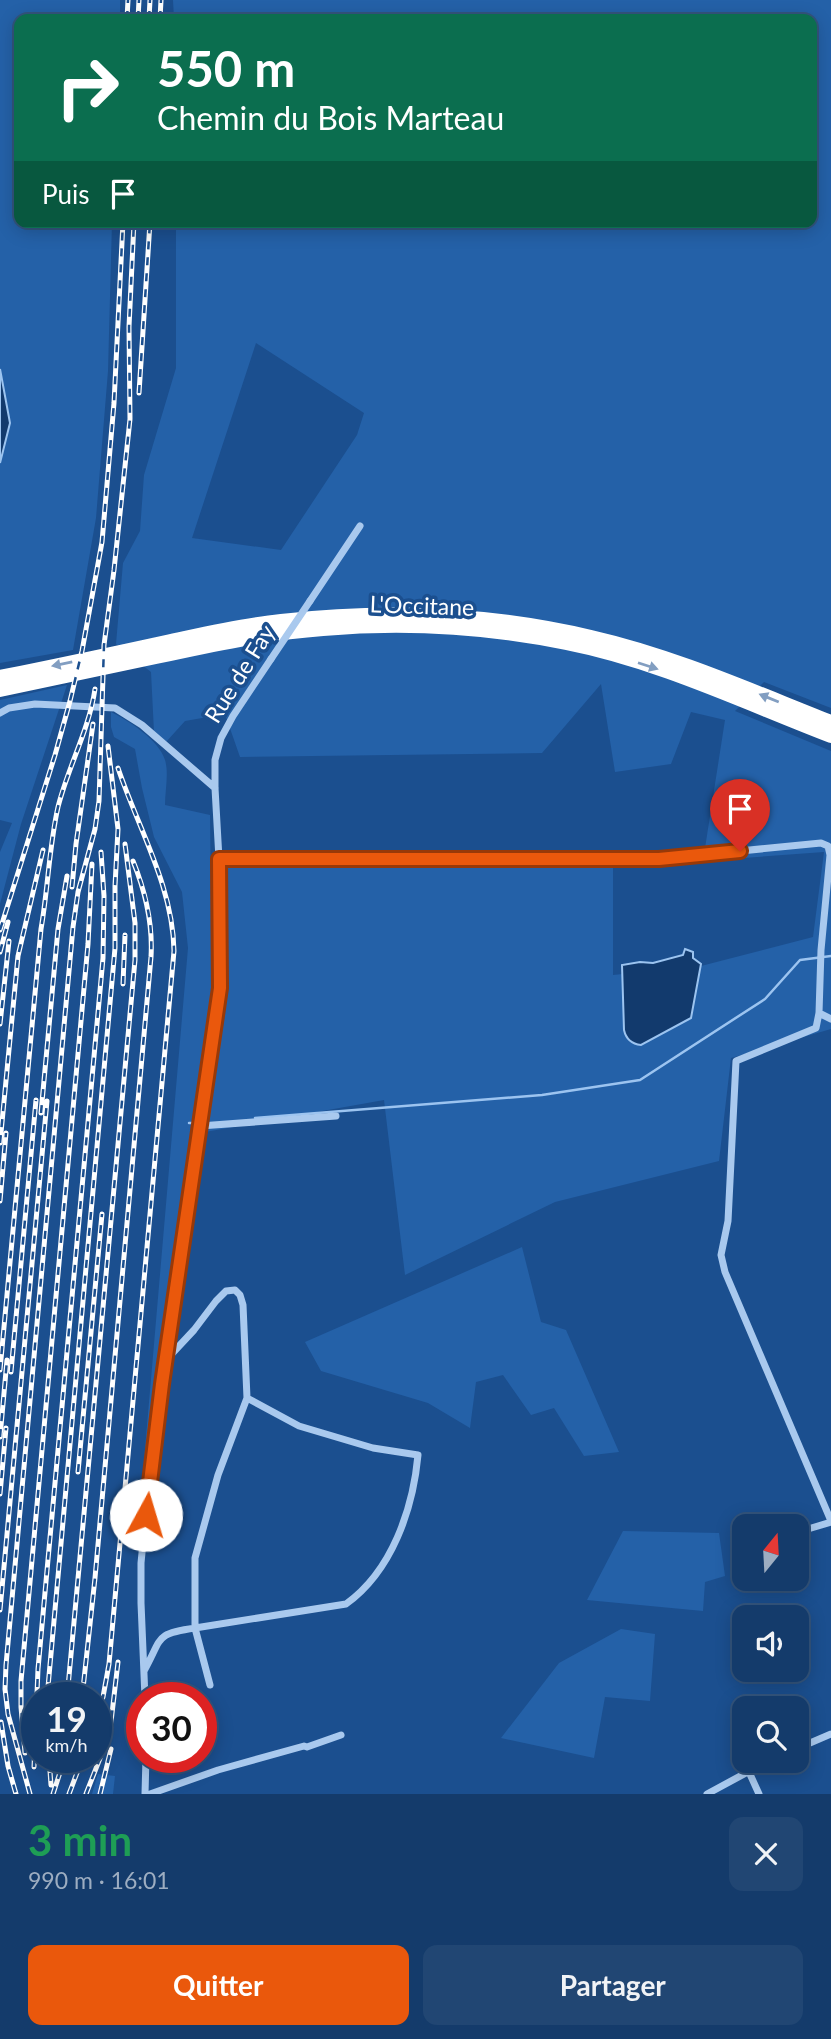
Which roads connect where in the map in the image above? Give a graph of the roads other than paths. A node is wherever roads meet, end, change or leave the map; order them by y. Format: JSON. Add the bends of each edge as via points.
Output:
{"nodes":[{"id":1,"x":360,"y":526,"type":"dead end"},
{"id":2,"x":0,"y":677,"type":"edge"},
{"id":3,"x":0,"y":690,"type":"edge"},
{"id":4,"x":0,"y":713,"type":"edge"},
{"id":5,"x":831,"y":722,"type":"edge"},
{"id":6,"x":831,"y":736,"type":"edge"},
{"id":7,"x":215,"y":788,"type":"junction"},
{"id":8,"x":219,"y":859,"type":"junction"},
{"id":9,"x":819,"y":1013,"type":"junction"},
{"id":10,"x":831,"y":1019,"type":"edge"},
{"id":11,"x":336,"y":1116,"type":"dead end"},
{"id":12,"x":200,"y":1126,"type":"junction"},
{"id":13,"x":166,"y":1360,"type":"junction"},
{"id":14,"x":247,"y":1398,"type":"junction"},
{"id":15,"x":831,"y":1521,"type":"edge"},
{"id":16,"x":809,"y":1529,"type":"edge"},
{"id":17,"x":195,"y":1628,"type":"junction"},
{"id":18,"x":144,"y":1671,"type":"junction"},
{"id":19,"x":144,"y":1682,"type":"edge"},
{"id":20,"x":209,"y":1682,"type":"edge"},
{"id":21,"x":831,"y":1734,"type":"edge"},
{"id":22,"x":341,"y":1735,"type":"dead end"},
{"id":23,"x":809,"y":1743,"type":"edge"},
{"id":24,"x":146,"y":1773,"type":"edge"},
{"id":25,"x":746,"y":1773,"type":"edge"},
{"id":26,"x":749,"y":1773,"type":"edge"},
{"id":27,"x":145,"y":1794,"type":"edge"},
{"id":28,"x":150,"y":1794,"type":"edge"},
{"id":29,"x":707,"y":1794,"type":"edge"},
{"id":30,"x":760,"y":1794,"type":"edge"}],
"edges":[{"from":1,"to":7,"type":"street","name":"Rue de Fay","bridge":true,"via":[[233,716],[215,760]]},
{"from":5,"to":2,"type":"highway","name":"L'Occitane","one_way":true,"via":[[696,669],[593,637],[474,617],[406,613],[277,621]]},
{"from":3,"to":6,"type":"highway","name":"L'Occitane","one_way":true,"via":[[271,635],[324,628],[437,626],[568,643],[620,657]]},
{"from":4,"to":7,"type":"street","via":[[45,704],[115,708],[142,724]]},
{"from":7,"to":8,"type":"street","name":"Rue de Fay"},
{"from":8,"to":9,"type":"street","via":[[659,859],[824,844],[831,855]]},
{"from":8,"to":12,"type":"street","name":"Rue de Fay","via":[[220,988]]},
{"from":9,"to":10,"type":"street"},
{"from":9,"to":15,"type":"street","via":[[816,1028],[736,1061],[728,1221],[721,1255]]},
{"from":11,"to":12,"type":"street"},
{"from":12,"to":13,"type":"street","name":"Rue de Fay"},
{"from":13,"to":14,"type":"street","via":[[216,1301],[226,1291],[235,1290],[243,1305]]},
{"from":13,"to":18,"type":"street","name":"Rue de Fay","via":[[141,1563]]},
{"from":14,"to":17,"type":"street","via":[[218,1475],[195,1558]]},
{"from":14,"to":17,"type":"street","via":[[299,1426],[373,1448],[418,1455],[416,1480],[385,1561],[362,1592],[346,1604]]},
{"from":15,"to":16,"type":"street"},
{"from":17,"to":18,"type":"street","via":[[163,1636]]},
{"from":17,"to":20,"type":"street"},
{"from":18,"to":19,"type":"street","name":"Rue de Fay"},
{"from":21,"to":23,"type":"street"},
{"from":22,"to":28,"type":"street"},
{"from":24,"to":27,"type":"street"},
{"from":25,"to":29,"type":"street"},
{"from":26,"to":30,"type":"street"}]}
